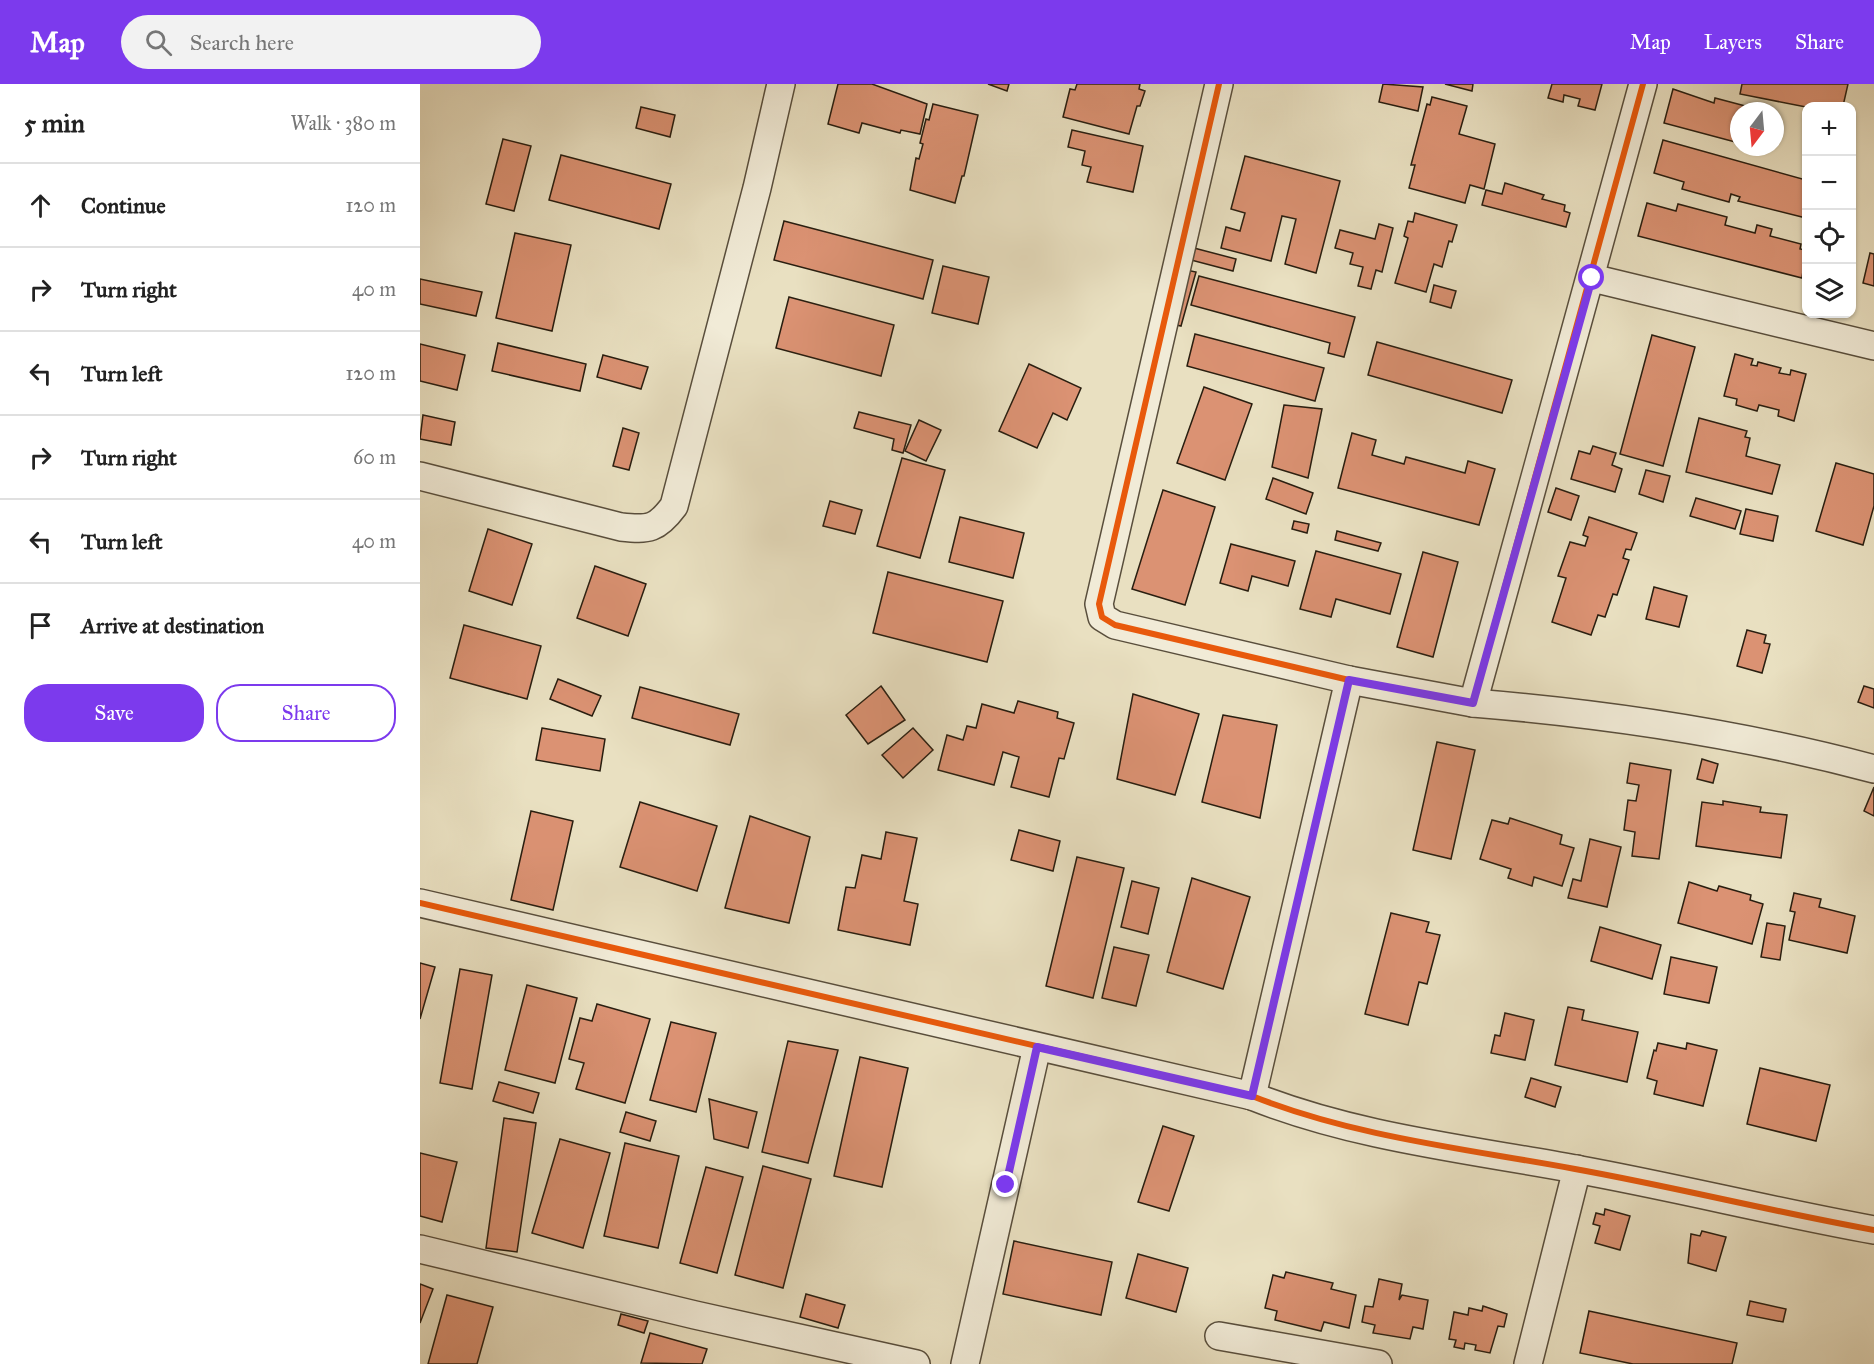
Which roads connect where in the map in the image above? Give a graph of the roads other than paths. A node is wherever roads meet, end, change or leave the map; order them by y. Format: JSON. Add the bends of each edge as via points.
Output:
{"nodes":[{"id":1,"x":781,"y":84,"type":"edge"},
{"id":2,"x":1219,"y":84,"type":"edge"},
{"id":3,"x":1643,"y":84,"type":"edge"},
{"id":4,"x":1592,"y":278,"type":"junction"},
{"id":5,"x":1874,"y":346,"type":"edge"},
{"id":6,"x":420,"y":477,"type":"edge"},
{"id":7,"x":1349,"y":680,"type":"junction"},
{"id":8,"x":1473,"y":703,"type":"junction"},
{"id":9,"x":1874,"y":769,"type":"edge"},
{"id":10,"x":420,"y":903,"type":"edge"},
{"id":11,"x":1037,"y":1047,"type":"junction"},
{"id":12,"x":1252,"y":1096,"type":"junction"},
{"id":13,"x":1577,"y":1169,"type":"junction"},
{"id":14,"x":1874,"y":1230,"type":"edge"},
{"id":15,"x":420,"y":1250,"type":"edge"},
{"id":16,"x":1219,"y":1336,"type":"dead end"},
{"id":17,"x":916,"y":1364,"type":"edge"},
{"id":18,"x":965,"y":1364,"type":"edge"},
{"id":19,"x":1378,"y":1364,"type":"edge"},
{"id":20,"x":1528,"y":1364,"type":"edge"}],
"edges":[{"from":1,"to":6,"type":"street","via":[[674,506],[661,523],[643,529],[621,527]]},
{"from":2,"to":7,"type":"street","via":[[1099,604],[1102,617],[1115,625]]},
{"from":3,"to":4,"type":"street"},
{"from":4,"to":5,"type":"street"},
{"from":4,"to":8,"type":"street"},
{"from":7,"to":8,"type":"street"},
{"from":7,"to":12,"type":"street"},
{"from":8,"to":9,"type":"street","via":[[1571,711],[1676,727]]},
{"from":10,"to":11,"type":"street"},
{"from":11,"to":12,"type":"street"},
{"from":11,"to":18,"type":"street"},
{"from":12,"to":13,"type":"street","via":[[1352,1129]]},
{"from":13,"to":14,"type":"street"},
{"from":13,"to":20,"type":"street"},
{"from":15,"to":17,"type":"street"},
{"from":16,"to":19,"type":"street"}]}
